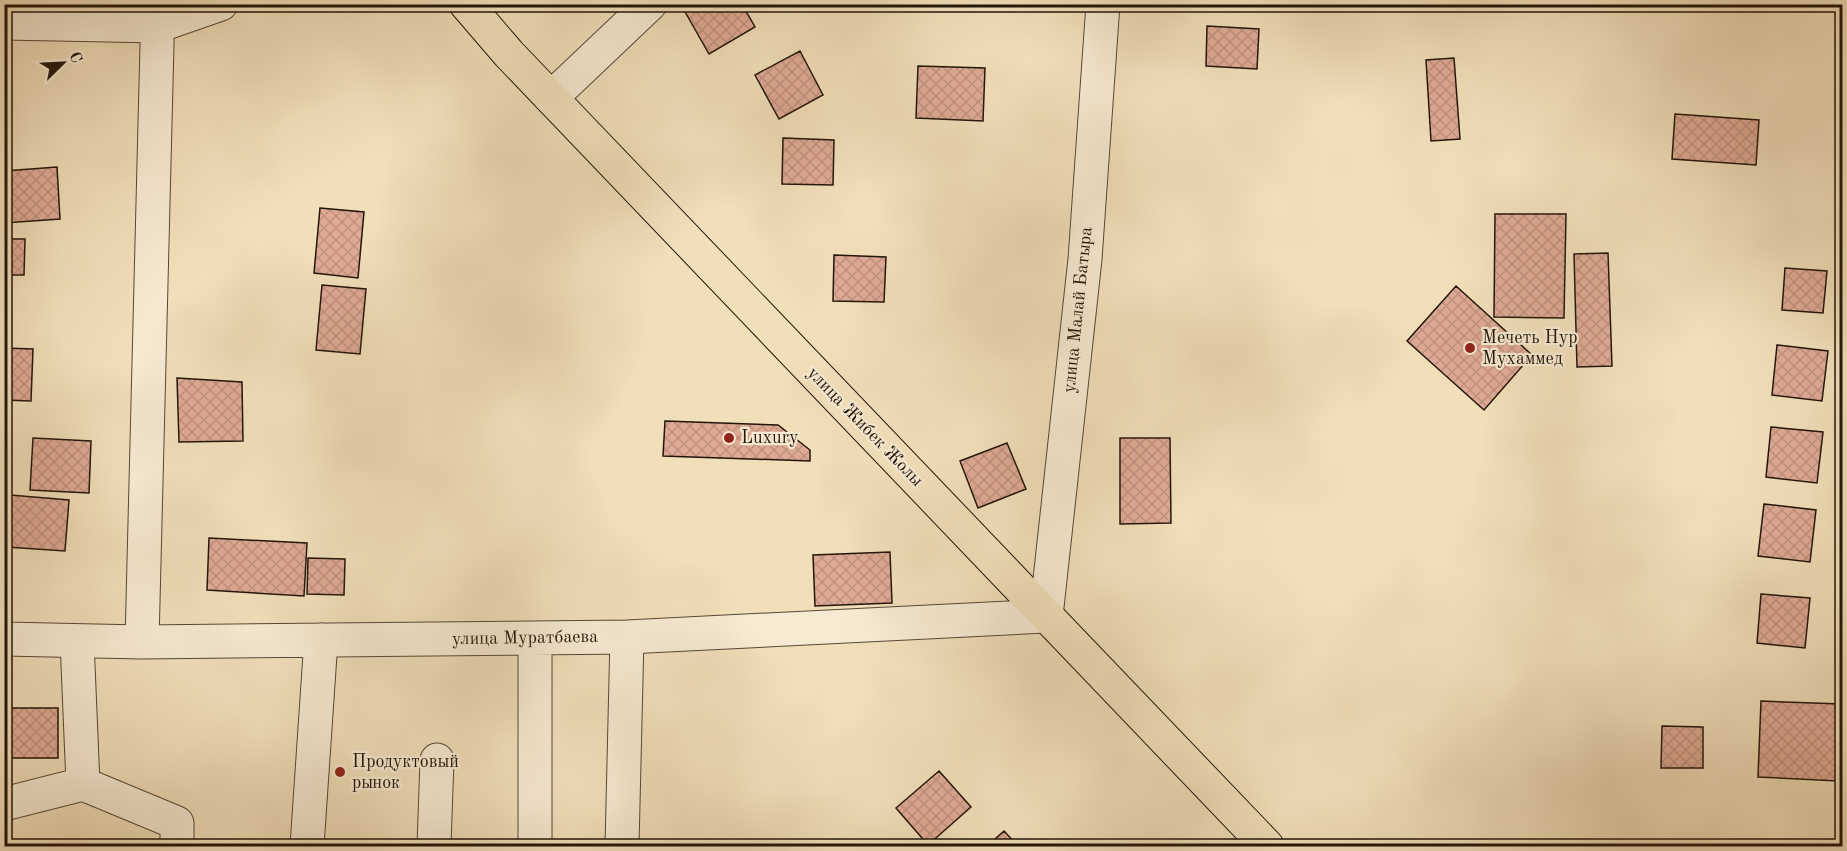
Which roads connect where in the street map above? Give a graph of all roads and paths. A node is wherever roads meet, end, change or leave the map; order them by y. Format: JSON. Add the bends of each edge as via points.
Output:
{"nodes":[{"id":1,"x":221,"y":4,"type":"edge"},
{"id":2,"x":466,"y":4,"type":"edge"},
{"id":3,"x":650,"y":4,"type":"edge"},
{"id":4,"x":1103,"y":4,"type":"edge"},
{"id":5,"x":158,"y":15,"type":"edge"},
{"id":6,"x":4,"y":23,"type":"edge"},
{"id":7,"x":551,"y":98,"type":"junction"},
{"id":8,"x":1046,"y":616,"type":"junction"},
{"id":9,"x":627,"y":637,"type":"junction"},
{"id":10,"x":535,"y":638,"type":"junction"},
{"id":11,"x":4,"y":639,"type":"edge"},
{"id":12,"x":321,"y":640,"type":"junction"},
{"id":13,"x":77,"y":641,"type":"junction"},
{"id":14,"x":142,"y":642,"type":"junction"},
{"id":15,"x":437,"y":760,"type":"dead end"},
{"id":16,"x":83,"y":784,"type":"junction"},
{"id":17,"x":4,"y":804,"type":"edge"},
{"id":18,"x":177,"y":846,"type":"edge"},
{"id":19,"x":307,"y":846,"type":"edge"},
{"id":20,"x":434,"y":846,"type":"edge"},
{"id":21,"x":535,"y":846,"type":"edge"},
{"id":22,"x":622,"y":846,"type":"edge"},
{"id":23,"x":1267,"y":846,"type":"edge"}],
"edges":[{"from":1,"to":5,"type":"street"},
{"from":2,"to":7,"type":"main road","name":"улица Жибек Жолы"},
{"from":3,"to":7,"type":"street"},
{"from":4,"to":8,"type":"street","name":"улица Малай Батыра","via":[[1085,259]]},
{"from":5,"to":6,"type":"street"},
{"from":5,"to":14,"type":"street"},
{"from":7,"to":8,"type":"main road","name":"улица Жибек Жолы"},
{"from":8,"to":9,"type":"street","name":"улица Муратбаева"},
{"from":8,"to":23,"type":"main road","name":"улица Жибек Жолы"},
{"from":9,"to":10,"type":"street","name":"улица Муратбаева"},
{"from":9,"to":22,"type":"street"},
{"from":10,"to":12,"type":"street","name":"улица Муратбаева"},
{"from":10,"to":21,"type":"street"},
{"from":11,"to":13,"type":"street","name":"улица Муратбаева"},
{"from":12,"to":14,"type":"street","name":"улица Муратбаева"},
{"from":12,"to":19,"type":"street"},
{"from":13,"to":14,"type":"street","name":"улица Муратбаева"},
{"from":13,"to":16,"type":"street"},
{"from":15,"to":20,"type":"street"},
{"from":16,"to":17,"type":"street"},
{"from":16,"to":18,"type":"street","via":[[177,823]]}]}
